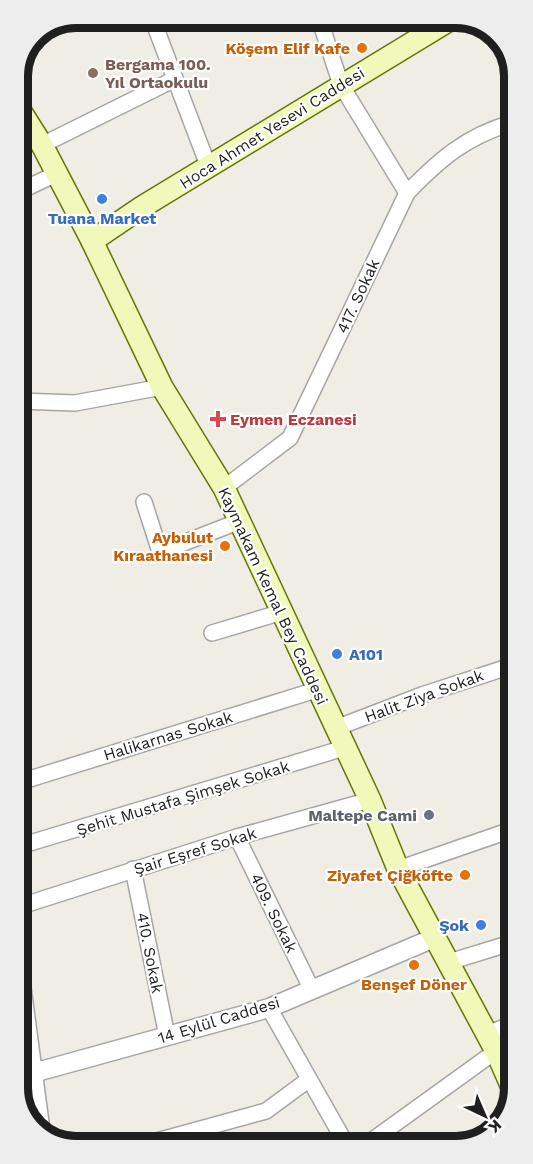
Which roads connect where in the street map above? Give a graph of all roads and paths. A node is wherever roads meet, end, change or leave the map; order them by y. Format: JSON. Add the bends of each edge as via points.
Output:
{"nodes":[{"id":1,"x":156,"y":28,"type":"edge"},
{"id":2,"x":323,"y":29,"type":"edge"},
{"id":3,"x":435,"y":29,"type":"edge"},
{"id":4,"x":175,"y":80,"type":"junction"},
{"id":5,"x":341,"y":85,"type":"junction"},
{"id":6,"x":29,"y":124,"type":"edge"},
{"id":7,"x":504,"y":126,"type":"edge"},
{"id":8,"x":42,"y":145,"type":"junction"},
{"id":9,"x":209,"y":168,"type":"junction"},
{"id":10,"x":56,"y":174,"type":"junction"},
{"id":11,"x":29,"y":187,"type":"edge"},
{"id":12,"x":406,"y":194,"type":"junction"},
{"id":13,"x":92,"y":241,"type":"junction"},
{"id":14,"x":162,"y":387,"type":"junction"},
{"id":15,"x":29,"y":401,"type":"edge"},
{"id":16,"x":224,"y":488,"type":"junction"},
{"id":17,"x":144,"y":502,"type":"dead end"},
{"id":18,"x":240,"y":521,"type":"junction"},
{"id":19,"x":282,"y":612,"type":"junction"},
{"id":20,"x":212,"y":633,"type":"dead end"},
{"id":21,"x":504,"y":668,"type":"edge"},
{"id":22,"x":316,"y":690,"type":"junction"},
{"id":23,"x":336,"y":728,"type":"junction"},
{"id":24,"x":345,"y":748,"type":"junction"},
{"id":25,"x":28,"y":779,"type":"edge"},
{"id":26,"x":370,"y":800,"type":"junction"},
{"id":27,"x":504,"y":832,"type":"edge"},
{"id":28,"x":237,"y":837,"type":"junction"},
{"id":29,"x":28,"y":844,"type":"edge"},
{"id":30,"x":133,"y":869,"type":"junction"},
{"id":31,"x":398,"y":869,"type":"junction"},
{"id":32,"x":28,"y":904,"type":"edge"},
{"id":33,"x":434,"y":938,"type":"junction"},
{"id":34,"x":504,"y":945,"type":"edge"},
{"id":35,"x":449,"y":962,"type":"junction"},
{"id":36,"x":311,"y":988,"type":"junction"},
{"id":37,"x":269,"y":1008,"type":"junction"},
{"id":38,"x":504,"y":1032,"type":"edge"},
{"id":39,"x":28,"y":1036,"type":"edge"},
{"id":40,"x":167,"y":1036,"type":"junction"},
{"id":41,"x":491,"y":1042,"type":"junction"},
{"id":42,"x":504,"y":1070,"type":"edge"},
{"id":43,"x":33,"y":1073,"type":"junction"},
{"id":44,"x":308,"y":1080,"type":"junction"},
{"id":45,"x":39,"y":1117,"type":"edge"},
{"id":46,"x":177,"y":1135,"type":"edge"},
{"id":47,"x":341,"y":1136,"type":"edge"},
{"id":48,"x":377,"y":1136,"type":"edge"}],
"edges":[{"from":1,"to":4,"type":"street"},
{"from":2,"to":5,"type":"street"},
{"from":3,"to":5,"type":"main road","name":"Hoca Ahmet Yesevi Caddesi"},
{"from":4,"to":8,"type":"street"},
{"from":4,"to":9,"type":"street"},
{"from":5,"to":9,"type":"main road","name":"Hoca Ahmet Yesevi Caddesi"},
{"from":5,"to":12,"type":"street"},
{"from":6,"to":8,"type":"main road","name":"Kaymakam Kemal Bey Caddesi"},
{"from":7,"to":12,"type":"street","via":[[451,151]]},
{"from":8,"to":10,"type":"main road","name":"Kaymakam Kemal Bey Caddesi"},
{"from":9,"to":13,"type":"main road","name":"Hoca Ahmet Yesevi Caddesi"},
{"from":10,"to":11,"type":"street"},
{"from":10,"to":13,"type":"main road","name":"Kaymakam Kemal Bey Caddesi"},
{"from":12,"to":16,"type":"street","name":"417. Sokak","via":[[290,438]]},
{"from":13,"to":14,"type":"main road","name":"Kaymakam Kemal Bey Caddesi"},
{"from":14,"to":15,"type":"street","via":[[75,403]]},
{"from":14,"to":16,"type":"main road","name":"Kaymakam Kemal Bey Caddesi"},
{"from":16,"to":18,"type":"main road","name":"Kaymakam Kemal Bey Caddesi"},
{"from":17,"to":18,"type":"street","via":[[160,552]]},
{"from":18,"to":19,"type":"main road","name":"Kaymakam Kemal Bey Caddesi"},
{"from":19,"to":20,"type":"street"},
{"from":19,"to":22,"type":"main road","name":"Kaymakam Kemal Bey Caddesi"},
{"from":21,"to":23,"type":"street","name":"Halit Ziya Sokak"},
{"from":22,"to":23,"type":"main road","name":"Kaymakam Kemal Bey Caddesi"},
{"from":22,"to":25,"type":"street","name":"Halikarnas Sokak"},
{"from":23,"to":24,"type":"main road","name":"Kaymakam Kemal Bey Caddesi"},
{"from":24,"to":26,"type":"main road","name":"Kaymakam Kemal Bey Caddesi"},
{"from":24,"to":29,"type":"street","name":"Şehit Mustafa Şimşek Sokak"},
{"from":26,"to":28,"type":"street","name":"Şair Eşref Sokak"},
{"from":26,"to":31,"type":"main road","name":"Kaymakam Kemal Bey Caddesi"},
{"from":27,"to":31,"type":"street"},
{"from":28,"to":30,"type":"street","name":"Şair Eşref Sokak"},
{"from":28,"to":36,"type":"street","name":"409. Sokak"},
{"from":30,"to":32,"type":"street","name":"Şair Eşref Sokak"},
{"from":30,"to":40,"type":"street","name":"410. Sokak"},
{"from":31,"to":33,"type":"main road","name":"Kaymakam Kemal Bey Caddesi"},
{"from":33,"to":35,"type":"main road","name":"Kaymakam Kemal Bey Caddesi"},
{"from":33,"to":36,"type":"street","name":"14 Eylül Caddesi"},
{"from":34,"to":35,"type":"street"},
{"from":35,"to":41,"type":"main road","name":"Kaymakam Kemal Bey Caddesi"},
{"from":36,"to":37,"type":"street","name":"14 Eylül Caddesi"},
{"from":37,"to":40,"type":"street","name":"14 Eylül Caddesi"},
{"from":37,"to":44,"type":"street"},
{"from":38,"to":41,"type":"street"},
{"from":39,"to":43,"type":"street"},
{"from":40,"to":43,"type":"street","name":"14 Eylül Caddesi"},
{"from":41,"to":42,"type":"main road","name":"Kaymakam Kemal Bey Caddesi"},
{"from":41,"to":48,"type":"street"},
{"from":43,"to":45,"type":"street"},
{"from":44,"to":46,"type":"street","via":[[266,1111]]},
{"from":44,"to":47,"type":"street"}]}
